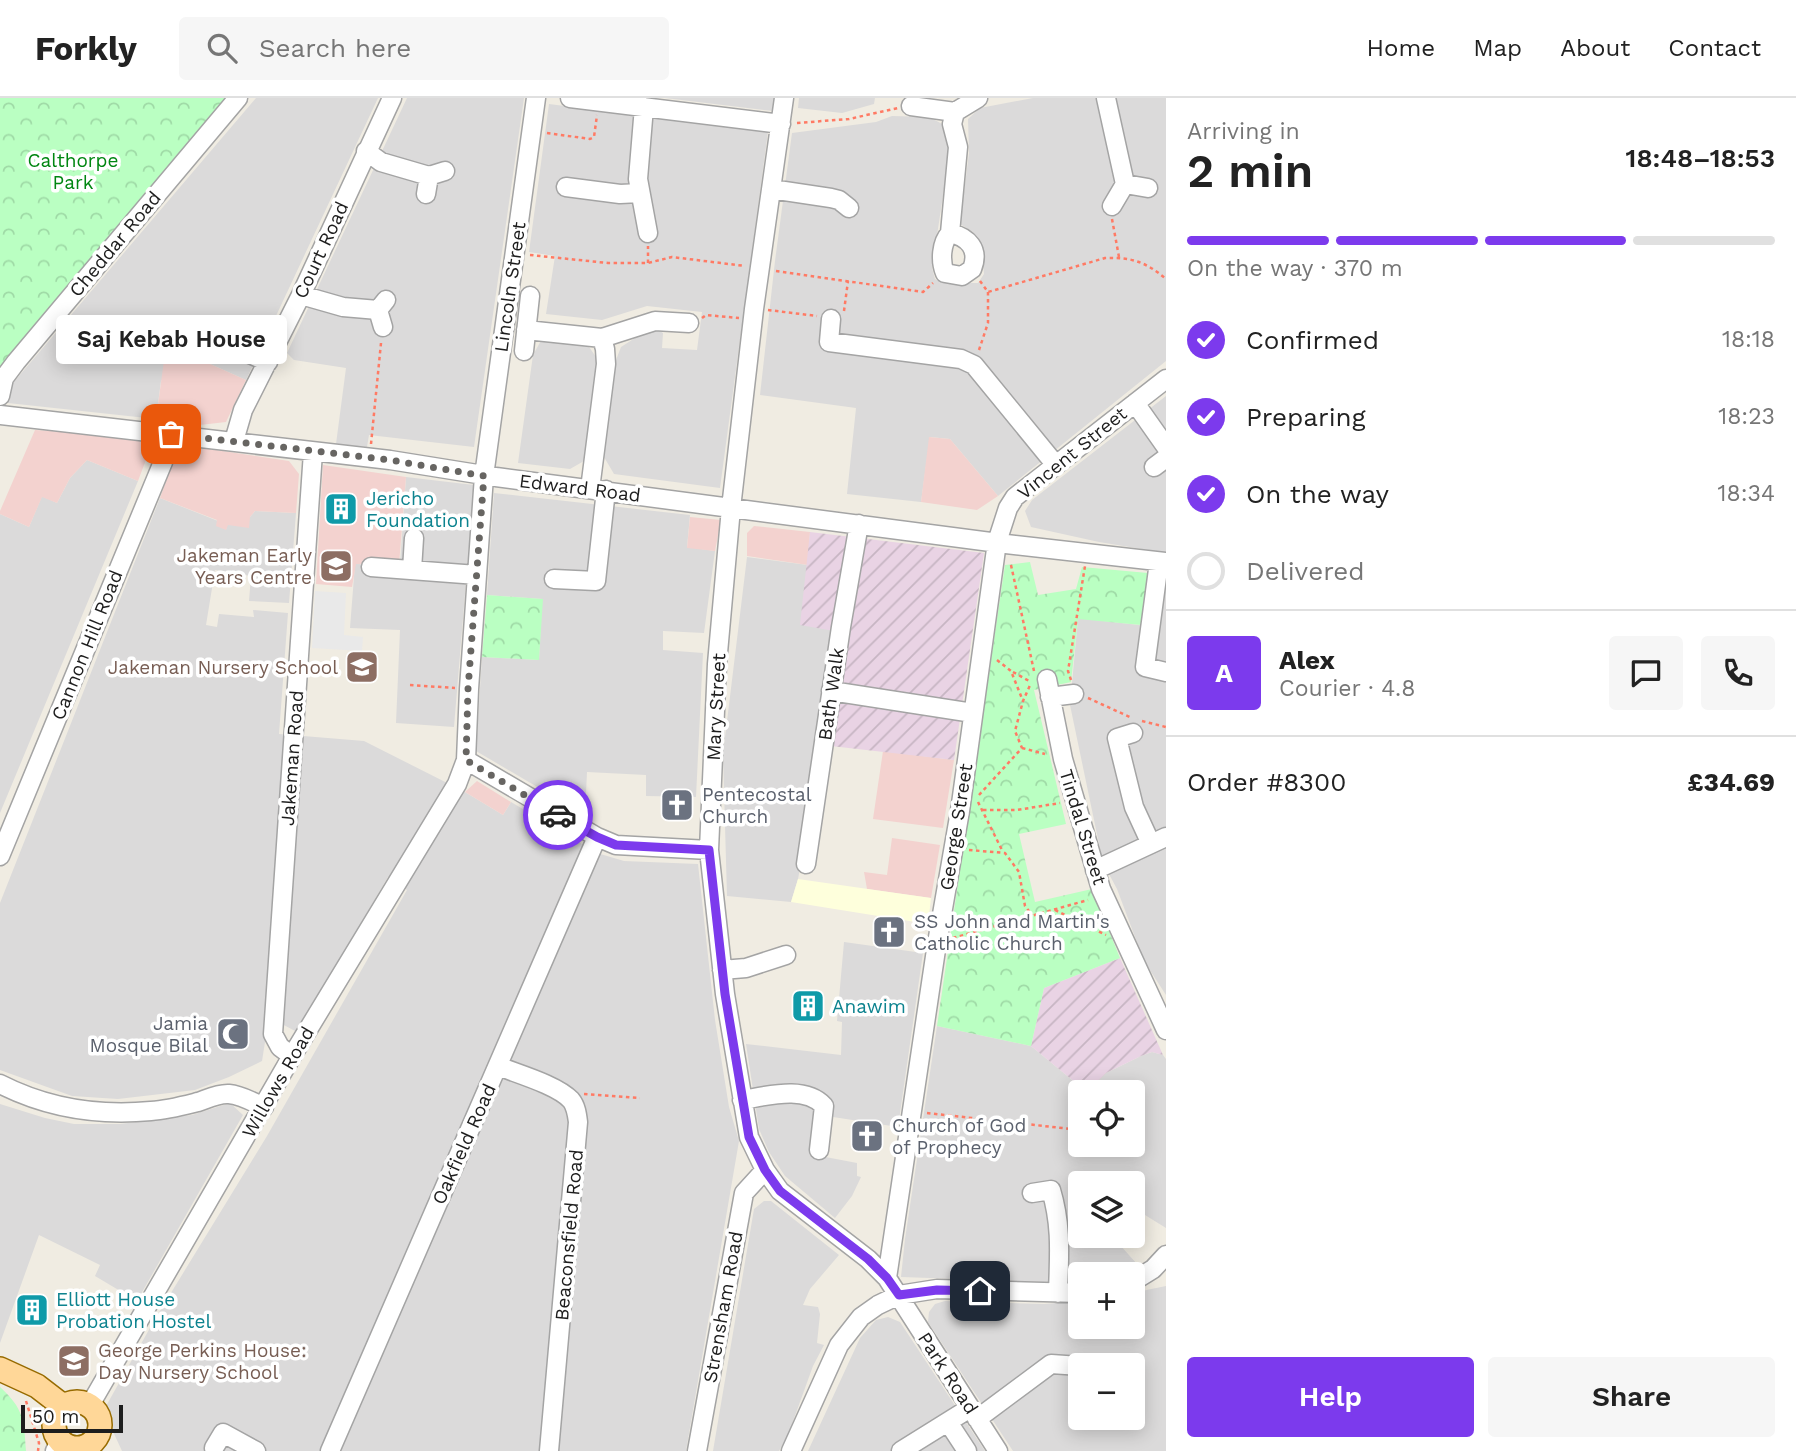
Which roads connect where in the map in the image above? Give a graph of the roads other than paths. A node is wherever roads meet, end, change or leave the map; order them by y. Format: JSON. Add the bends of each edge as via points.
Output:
{"nodes":[{"id":1,"x":238,"y":98,"type":"edge"},
{"id":2,"x":392,"y":98,"type":"edge"},
{"id":3,"x":536,"y":98,"type":"edge"},
{"id":4,"x":570,"y":98,"type":"edge"},
{"id":5,"x":785,"y":98,"type":"edge"},
{"id":6,"x":978,"y":98,"type":"edge"},
{"id":7,"x":1106,"y":98,"type":"edge"},
{"id":8,"x":911,"y":106,"type":"road end"},
{"id":9,"x":644,"y":107,"type":"junction"},
{"id":10,"x":956,"y":112,"type":"junction"},
{"id":11,"x":780,"y":124,"type":"junction"},
{"id":12,"x":366,"y":151,"type":"junction"},
{"id":13,"x":433,"y":180,"type":"dead end"},
{"id":14,"x":1125,"y":184,"type":"junction"},
{"id":15,"x":566,"y":187,"type":"dead end"},
{"id":16,"x":1147,"y":188,"type":"dead end"},
{"id":17,"x":771,"y":189,"type":"junction"},
{"id":18,"x":640,"y":193,"type":"junction"},
{"id":19,"x":1112,"y":206,"type":"road end"},
{"id":20,"x":849,"y":208,"type":"dead end"},
{"id":21,"x":648,"y":233,"type":"dead end"},
{"id":22,"x":950,"y":233,"type":"junction"},
{"id":23,"x":301,"y":295,"type":"junction"},
{"id":24,"x":530,"y":296,"type":"dead end"},
{"id":25,"x":382,"y":313,"type":"road end"},
{"id":26,"x":831,"y":320,"type":"road end"},
{"id":27,"x":689,"y":323,"type":"road end"},
{"id":28,"x":526,"y":330,"type":"junction"},
{"id":29,"x":211,"y":337,"type":"dead end"},
{"id":30,"x":602,"y":338,"type":"junction"},
{"id":31,"x":524,"y":351,"type":"dead end"},
{"id":32,"x":268,"y":362,"type":"junction"},
{"id":33,"x":1166,"y":379,"type":"edge"},
{"id":34,"x":1,"y":383,"type":"edge"},
{"id":35,"x":1135,"y":403,"type":"junction"},
{"id":36,"x":0,"y":415,"type":"edge"},
{"id":37,"x":171,"y":434,"type":"junction"},
{"id":38,"x":234,"y":441,"type":"junction"},
{"id":39,"x":1166,"y":447,"type":"edge"},
{"id":40,"x":313,"y":452,"type":"junction"},
{"id":41,"x":1055,"y":464,"type":"junction"},
{"id":42,"x":484,"y":476,"type":"junction"},
{"id":43,"x":598,"y":490,"type":"junction"},
{"id":44,"x":732,"y":508,"type":"junction"},
{"id":45,"x":859,"y":524,"type":"junction"},
{"id":46,"x":414,"y":538,"type":"dead end"},
{"id":47,"x":1002,"y":543,"type":"junction"},
{"id":48,"x":1163,"y":562,"type":"edge"},
{"id":49,"x":372,"y":567,"type":"dead end"},
{"id":50,"x":412,"y":570,"type":"junction"},
{"id":51,"x":477,"y":575,"type":"junction"},
{"id":52,"x":554,"y":579,"type":"dead end"},
{"id":53,"x":1166,"y":672,"type":"edge"},
{"id":54,"x":831,"y":691,"type":"junction"},
{"id":55,"x":1074,"y":694,"type":"road end"},
{"id":56,"x":973,"y":713,"type":"junction"},
{"id":57,"x":1133,"y":733,"type":"dead end"},
{"id":58,"x":466,"y":760,"type":"junction"},
{"id":59,"x":597,"y":837,"type":"junction"},
{"id":60,"x":1158,"y":840,"type":"edge"},
{"id":61,"x":709,"y":850,"type":"junction"},
{"id":62,"x":0,"y":856,"type":"edge"},
{"id":63,"x":806,"y":864,"type":"dead end"},
{"id":64,"x":1095,"y":870,"type":"junction"},
{"id":65,"x":786,"y":955,"type":"dead end"},
{"id":66,"x":722,"y":970,"type":"junction"},
{"id":67,"x":1166,"y":1030,"type":"edge"},
{"id":68,"x":292,"y":1056,"type":"junction"},
{"id":69,"x":498,"y":1066,"type":"junction"},
{"id":70,"x":0,"y":1084,"type":"edge"},
{"id":71,"x":742,"y":1100,"type":"junction"},
{"id":72,"x":264,"y":1107,"type":"junction"},
{"id":73,"x":818,"y":1150,"type":"dead end"},
{"id":74,"x":765,"y":1170,"type":"junction"},
{"id":75,"x":1032,"y":1194,"type":"dead end"},
{"id":76,"x":1165,"y":1257,"type":"edge"},
{"id":77,"x":1145,"y":1274,"type":"edge"},
{"id":78,"x":887,"y":1278,"type":"junction"},
{"id":79,"x":1058,"y":1293,"type":"junction"},
{"id":80,"x":1068,"y":1293,"type":"edge"},
{"id":81,"x":899,"y":1295,"type":"junction"},
{"id":82,"x":1068,"y":1365,"type":"edge"},
{"id":83,"x":0,"y":1369,"type":"edge"},
{"id":84,"x":90,"y":1405,"type":"junction"},
{"id":85,"x":63,"y":1406,"type":"junction"},
{"id":86,"x":973,"y":1414,"type":"junction"},
{"id":87,"x":948,"y":1422,"type":"junction"},
{"id":88,"x":99,"y":1445,"type":"edge"},
{"id":89,"x":57,"y":1446,"type":"edge"},
{"id":90,"x":214,"y":1448,"type":"dead end"},
{"id":91,"x":256,"y":1451,"type":"edge"},
{"id":92,"x":330,"y":1451,"type":"edge"},
{"id":93,"x":549,"y":1451,"type":"edge"},
{"id":94,"x":697,"y":1451,"type":"edge"},
{"id":95,"x":791,"y":1451,"type":"edge"},
{"id":96,"x":901,"y":1451,"type":"edge"},
{"id":97,"x":967,"y":1451,"type":"edge"},
{"id":98,"x":998,"y":1451,"type":"edge"}],
"edges":[{"from":1,"to":34,"type":"street","name":"Cheddar Road"},
{"from":2,"to":12,"type":"street","name":"Court Road"},
{"from":3,"to":42,"type":"street","name":"Lincoln Street"},
{"from":4,"to":9,"type":"street"},
{"from":5,"to":11,"type":"street","name":"Mary Street"},
{"from":6,"to":10,"type":"street"},
{"from":7,"to":14,"type":"street"},
{"from":8,"to":10,"type":"street"},
{"from":9,"to":11,"type":"street"},
{"from":9,"to":18,"type":"street"},
{"from":10,"to":22,"type":"street","via":[[952,124],[958,147]]},
{"from":11,"to":17,"type":"street","name":"Mary Street"},
{"from":12,"to":13,"type":"street","via":[[381,162]]},
{"from":12,"to":23,"type":"street","name":"Court Road"},
{"from":14,"to":16,"type":"street"},
{"from":14,"to":19,"type":"street"},
{"from":15,"to":18,"type":"street"},
{"from":17,"to":20,"type":"street","via":[[831,198]]},
{"from":17,"to":44,"type":"street","name":"Mary Street"},
{"from":18,"to":21,"type":"street"},
{"from":22,"to":22,"type":"street","via":[[942,265],[945,273],[962,276],[972,269],[973,247],[965,237]]},
{"from":23,"to":25,"type":"street"},
{"from":23,"to":32,"type":"street","name":"Court Road"},
{"from":24,"to":28,"type":"street"},
{"from":26,"to":41,"type":"street","via":[[829,342],[961,359],[974,365]]},
{"from":27,"to":30,"type":"street","via":[[655,321]]},
{"from":28,"to":30,"type":"street"},
{"from":28,"to":31,"type":"street"},
{"from":29,"to":32,"type":"street"},
{"from":30,"to":43,"type":"street","via":[[606,364]]},
{"from":32,"to":38,"type":"street","name":"Court Road","via":[[243,410]]},
{"from":33,"to":35,"type":"street","name":"Vincent Street"},
{"from":35,"to":39,"type":"street"},
{"from":35,"to":41,"type":"street","name":"Vincent Street"},
{"from":36,"to":37,"type":"street","name":"Edward Road"},
{"from":37,"to":38,"type":"street","name":"Edward Road"},
{"from":37,"to":62,"type":"street","name":"Cannon Hill Road"},
{"from":38,"to":40,"type":"street","name":"Edward Road"},
{"from":40,"to":42,"type":"street","name":"Edward Road"},
{"from":40,"to":68,"type":"street","name":"Jakeman Road","via":[[274,1034],[280,1047]]},
{"from":41,"to":47,"type":"street","name":"Vincent Street","via":[[1015,497],[1008,508]]},
{"from":42,"to":43,"type":"street","name":"Edward Road"},
{"from":42,"to":51,"type":"street","name":"Lincoln Street"},
{"from":43,"to":44,"type":"street","name":"Edward Road"},
{"from":43,"to":52,"type":"street","via":[[596,581]]},
{"from":44,"to":45,"type":"street","name":"Edward Road"},
{"from":44,"to":61,"type":"street","name":"Mary Street","via":[[717,664]]},
{"from":45,"to":47,"type":"street","name":"Edward Road"},
{"from":45,"to":54,"type":"street","name":"Bath Walk"},
{"from":46,"to":50,"type":"street"},
{"from":47,"to":48,"type":"street","name":"Edward Road"},
{"from":47,"to":56,"type":"street","name":"George Street"},
{"from":48,"to":53,"type":"street","name":"Edward Road","via":[[1145,667]]},
{"from":49,"to":50,"type":"street"},
{"from":50,"to":51,"type":"street"},
{"from":51,"to":58,"type":"street","name":"Lincoln Street"},
{"from":54,"to":56,"type":"street"},
{"from":54,"to":63,"type":"street","name":"Bath Walk"},
{"from":55,"to":64,"type":"street","name":"Tindal Street","via":[[1043,686]]},
{"from":56,"to":78,"type":"street","name":"George Street"},
{"from":57,"to":60,"type":"street","via":[[1117,738],[1135,807]]},
{"from":58,"to":59,"type":"street"},
{"from":58,"to":68,"type":"street","name":"Willows Road","via":[[457,784]]},
{"from":59,"to":61,"type":"street","via":[[616,845]]},
{"from":59,"to":69,"type":"street","name":"Oakfield Road"},
{"from":60,"to":64,"type":"street"},
{"from":61,"to":66,"type":"street","name":"Mary Street"},
{"from":64,"to":67,"type":"street","name":"Tindal Street"},
{"from":65,"to":66,"type":"street","via":[[746,968]]},
{"from":66,"to":71,"type":"street","name":"Mary Street"},
{"from":68,"to":72,"type":"street","name":"Willows Road"},
{"from":69,"to":92,"type":"street","name":"Oakfield Road"},
{"from":69,"to":93,"type":"street","name":"Beaconsfield Road","via":[[561,1092],[572,1101],[578,1122]]},
{"from":70,"to":72,"type":"street","via":[[27,1098],[76,1110],[151,1111],[227,1094]]},
{"from":71,"to":73,"type":"street","via":[[797,1094],[818,1100],[824,1107]]},
{"from":71,"to":74,"type":"street","name":"Mary Street","via":[[749,1137]]},
{"from":72,"to":84,"type":"street","name":"Willows Road"},
{"from":74,"to":78,"type":"street","name":"Mary Street","via":[[780,1191]]},
{"from":74,"to":94,"type":"street","name":"Strensham Road","via":[[744,1192]]},
{"from":75,"to":79,"type":"street","via":[[1051,1190],[1055,1205]]},
{"from":76,"to":77,"type":"street"},
{"from":78,"to":81,"type":"street","name":"Mary Street"},
{"from":79,"to":80,"type":"street"},
{"from":79,"to":81,"type":"street","via":[[937,1290]]},
{"from":81,"to":86,"type":"street","name":"Park Road"},
{"from":81,"to":95,"type":"street","via":[[861,1317],[839,1345]]},
{"from":82,"to":86,"type":"street","via":[[1051,1364]]},
{"from":83,"to":85,"type":"main road","via":[[37,1386]]},
{"from":84,"to":85,"type":"main road","via":[[74,1401]]},
{"from":84,"to":88,"type":"main road","via":[[100,1424]]},
{"from":85,"to":89,"type":"main road","via":[[54,1419]]},
{"from":86,"to":87,"type":"street"},
{"from":86,"to":98,"type":"street","name":"Park Road"},
{"from":87,"to":96,"type":"street"},
{"from":87,"to":97,"type":"street"},
{"from":88,"to":89,"type":"main road"},
{"from":90,"to":91,"type":"street","via":[[223,1433]]}]}
